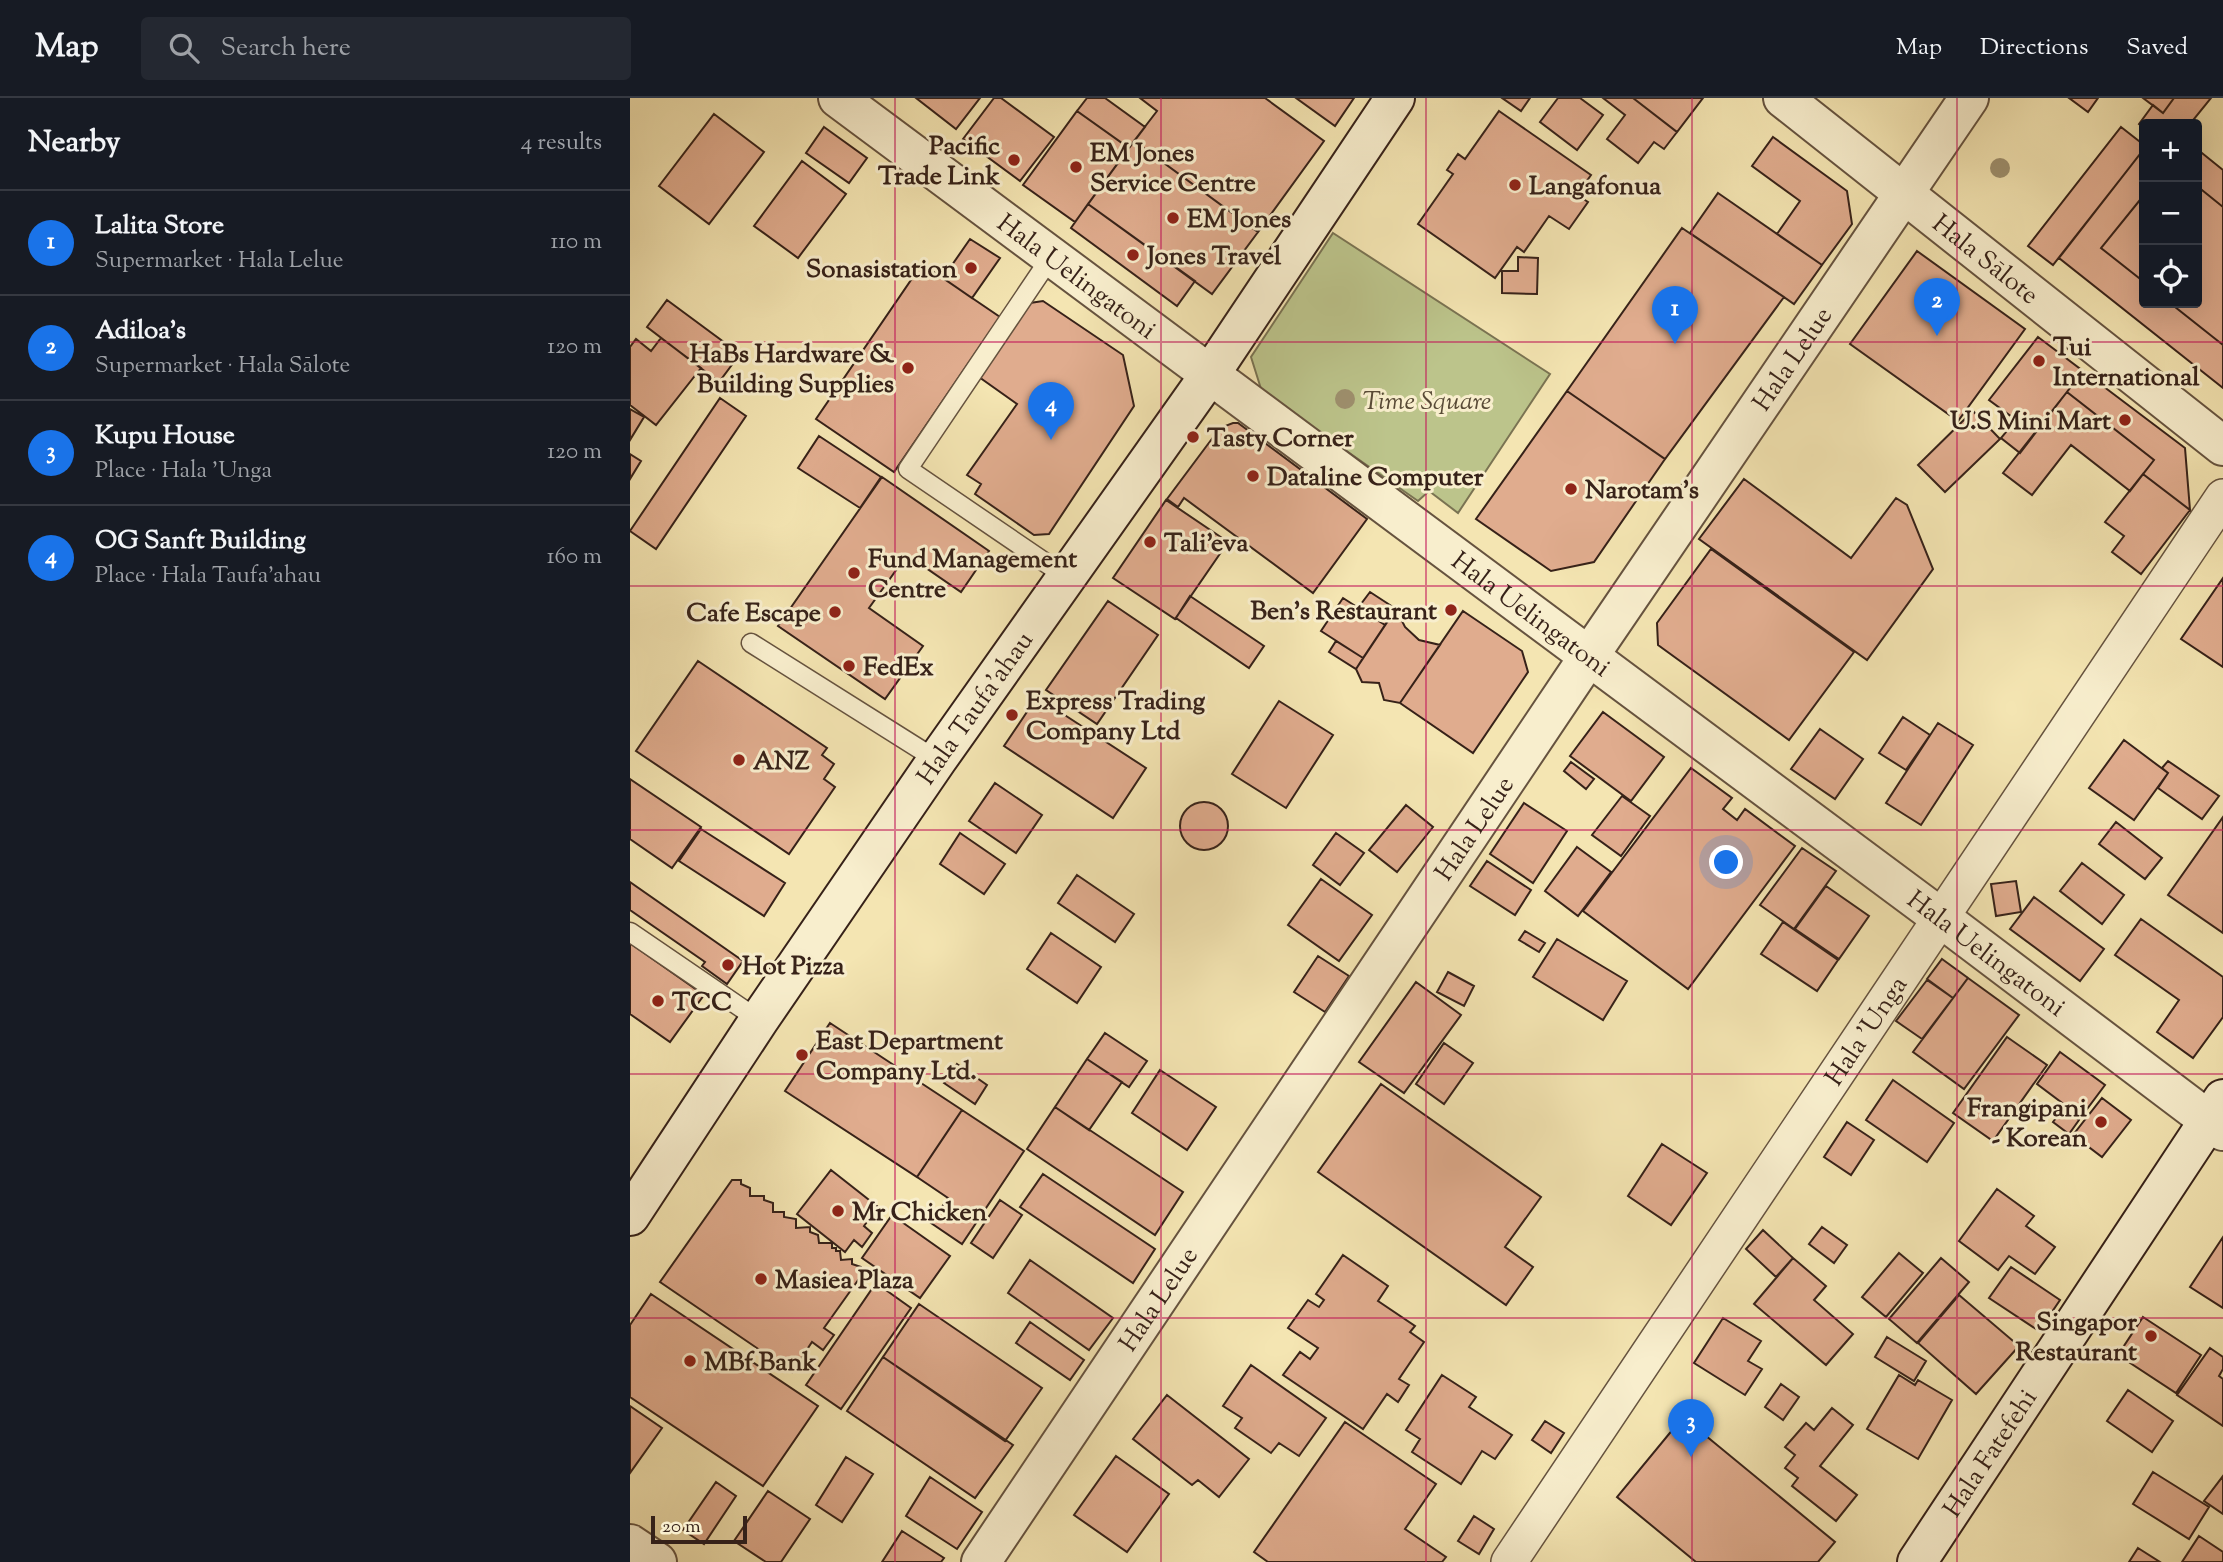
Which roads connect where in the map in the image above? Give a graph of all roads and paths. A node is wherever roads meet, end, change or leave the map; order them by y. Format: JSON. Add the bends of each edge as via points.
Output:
{"nodes":[{"id":1,"x":838,"y":98,"type":"edge"},
{"id":2,"x":1395,"y":98,"type":"edge"},
{"id":3,"x":1783,"y":98,"type":"edge"},
{"id":4,"x":1969,"y":98,"type":"edge"},
{"id":5,"x":1903,"y":194,"type":"junction"},
{"id":6,"x":1051,"y":257,"type":"junction"},
{"id":7,"x":1211,"y":373,"type":"junction"},
{"id":8,"x":2223,"y":446,"type":"edge"},
{"id":9,"x":2223,"y":497,"type":"edge"},
{"id":10,"x":1065,"y":576,"type":"junction"},
{"id":11,"x":751,"y":643,"type":"dead end"},
{"id":12,"x":1589,"y":656,"type":"junction"},
{"id":13,"x":937,"y":760,"type":"junction"},
{"id":14,"x":1941,"y":918,"type":"junction"},
{"id":15,"x":630,"y":932,"type":"edge"},
{"id":16,"x":759,"y":1020,"type":"junction"},
{"id":17,"x":2218,"y":1117,"type":"edge"},
{"id":18,"x":630,"y":1216,"type":"edge"},
{"id":19,"x":630,"y":1544,"type":"edge"},
{"id":20,"x":657,"y":1562,"type":"edge"},
{"id":21,"x":981,"y":1562,"type":"edge"},
{"id":22,"x":1509,"y":1562,"type":"edge"},
{"id":23,"x":1917,"y":1562,"type":"edge"}],
"edges":[{"from":1,"to":6,"type":"street","name":"Hala Uelingatoni"},
{"from":2,"to":7,"type":"street","name":"Hala Taufa'ahau"},
{"from":3,"to":5,"type":"street","name":"Hala Sālote"},
{"from":4,"to":5,"type":"street","name":"Hala Lelue"},
{"from":5,"to":8,"type":"street","name":"Hala Sālote"},
{"from":5,"to":12,"type":"street","name":"Hala Lelue"},
{"from":6,"to":7,"type":"street","name":"Hala Uelingatoni"},
{"from":6,"to":10,"type":"lane","via":[[908,469]]},
{"from":7,"to":10,"type":"street","name":"Hala Taufa'ahau"},
{"from":7,"to":12,"type":"street","name":"Hala Uelingatoni"},
{"from":9,"to":14,"type":"street","name":"Hala 'Unga"},
{"from":10,"to":13,"type":"street","name":"Hala Taufa'ahau"},
{"from":11,"to":13,"type":"lane"},
{"from":12,"to":14,"type":"street","name":"Hala Uelingatoni"},
{"from":12,"to":21,"type":"street","name":"Hala Lelue"},
{"from":13,"to":16,"type":"street","name":"Hala Taufa'ahau"},
{"from":14,"to":17,"type":"street","name":"Hala Uelingatoni"},
{"from":14,"to":22,"type":"street","name":"Hala 'Unga"},
{"from":15,"to":16,"type":"lane"},
{"from":16,"to":18,"type":"street","name":"Hala Taufa'ahau"},
{"from":17,"to":23,"type":"street","name":"Hala Fatefehi"},
{"from":19,"to":20,"type":"street"}]}
